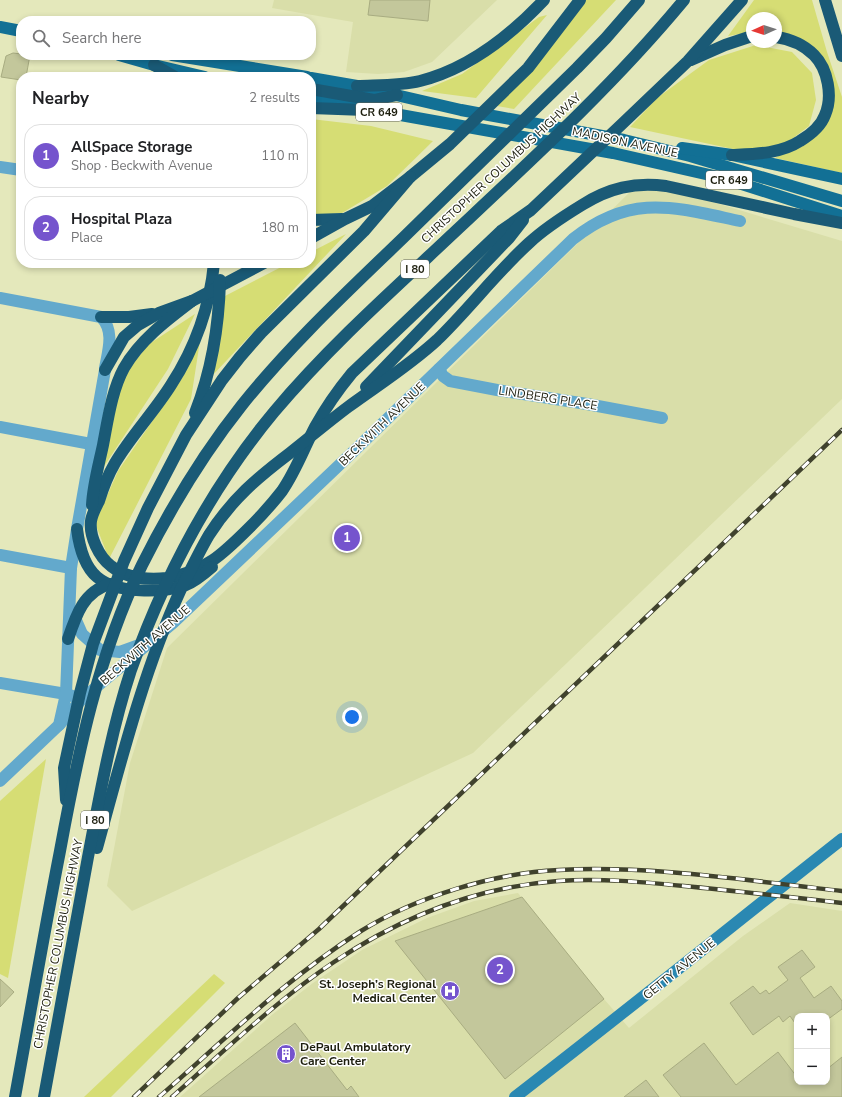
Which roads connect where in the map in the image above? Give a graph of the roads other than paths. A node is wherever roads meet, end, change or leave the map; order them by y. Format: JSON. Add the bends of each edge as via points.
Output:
{"nodes":[{"id":1,"x":544,"y":0,"type":"edge"},
{"id":2,"x":580,"y":0,"type":"edge"},
{"id":3,"x":639,"y":0,"type":"edge"},
{"id":4,"x":684,"y":0,"type":"edge"},
{"id":5,"x":742,"y":0,"type":"edge"},
{"id":6,"x":825,"y":0,"type":"edge"},
{"id":7,"x":0,"y":27,"type":"edge"},
{"id":8,"x":16,"y":30,"type":"edge"},
{"id":9,"x":746,"y":38,"type":"edge"},
{"id":10,"x":782,"y":38,"type":"edge"},
{"id":11,"x":842,"y":56,"type":"edge"},
{"id":12,"x":136,"y":60,"type":"edge"},
{"id":13,"x":203,"y":60,"type":"edge"},
{"id":14,"x":688,"y":61,"type":"junction"},
{"id":15,"x":154,"y":65,"type":"junction"},
{"id":16,"x":166,"y":72,"type":"edge"},
{"id":17,"x":184,"y":72,"type":"edge"},
{"id":18,"x":276,"y":72,"type":"edge"},
{"id":19,"x":316,"y":79,"type":"edge"},
{"id":20,"x":357,"y":86,"type":"junction"},
{"id":21,"x":316,"y":90,"type":"edge"},
{"id":22,"x":397,"y":96,"type":"junction"},
{"id":23,"x":316,"y":100,"type":"edge"},
{"id":24,"x":316,"y":108,"type":"edge"},
{"id":25,"x":365,"y":110,"type":"junction"},
{"id":26,"x":624,"y":140,"type":"junction"},
{"id":27,"x":732,"y":155,"type":"junction"},
{"id":28,"x":0,"y":167,"type":"edge"},
{"id":29,"x":16,"y":169,"type":"edge"},
{"id":30,"x":410,"y":177,"type":"junction"},
{"id":31,"x":842,"y":179,"type":"edge"},
{"id":32,"x":842,"y":201,"type":"edge"},
{"id":33,"x":532,"y":210,"type":"junction"},
{"id":34,"x":842,"y":216,"type":"edge"},
{"id":35,"x":345,"y":219,"type":"junction"},
{"id":36,"x":316,"y":220,"type":"edge"},
{"id":37,"x":740,"y":221,"type":"dead end"},
{"id":38,"x":842,"y":223,"type":"edge"},
{"id":39,"x":316,"y":235,"type":"edge"},
{"id":40,"x":255,"y":268,"type":"edge"},
{"id":41,"x":218,"y":272,"type":"edge"},
{"id":42,"x":0,"y":298,"type":"edge"},
{"id":43,"x":192,"y":301,"type":"junction"},
{"id":44,"x":159,"y":313,"type":"junction"},
{"id":45,"x":101,"y":317,"type":"junction"},
{"id":46,"x":104,"y":370,"type":"junction"},
{"id":47,"x":438,"y":370,"type":"junction"},
{"id":48,"x":346,"y":408,"type":"junction"},
{"id":49,"x":662,"y":418,"type":"dead end"},
{"id":50,"x":0,"y":426,"type":"edge"},
{"id":51,"x":186,"y":435,"type":"junction"},
{"id":52,"x":91,"y":444,"type":"junction"},
{"id":53,"x":91,"y":521,"type":"junction"},
{"id":54,"x":77,"y":529,"type":"junction"},
{"id":55,"x":222,"y":554,"type":"junction"},
{"id":56,"x":0,"y":555,"type":"edge"},
{"id":57,"x":71,"y":568,"type":"junction"},
{"id":58,"x":110,"y":584,"type":"junction"},
{"id":59,"x":75,"y":618,"type":"junction"},
{"id":60,"x":68,"y":638,"type":"junction"},
{"id":61,"x":151,"y":641,"type":"junction"},
{"id":62,"x":0,"y":683,"type":"edge"},
{"id":63,"x":66,"y":694,"type":"junction"},
{"id":64,"x":82,"y":699,"type":"junction"},
{"id":65,"x":59,"y":725,"type":"junction"},
{"id":66,"x":0,"y":781,"type":"edge"},
{"id":67,"x":67,"y":815,"type":"junction"},
{"id":68,"x":842,"y":839,"type":"edge"},
{"id":69,"x":74,"y":930,"type":"junction"},
{"id":70,"x":15,"y":1097,"type":"edge"},
{"id":71,"x":44,"y":1097,"type":"edge"},
{"id":72,"x":515,"y":1097,"type":"edge"}],
"edges":[{"from":1,"to":20,"type":"highway","via":[[500,40],[467,62],[444,73],[410,83]]},
{"from":2,"to":30,"type":"highway","via":[[528,68],[450,144]]},
{"from":3,"to":67,"type":"highway","name":"CHRISTOPHER COLUMBUS HIGHWAY","number":"I 80","via":[[577,68],[294,346],[242,405],[196,469],[141,567],[113,635],[86,724]]},
{"from":4,"to":69,"type":"highway","name":"CHRISTOPHER COLUMBUS HIGHWAY","number":"I 80","via":[[604,90],[356,324],[302,381],[250,442],[226,476],[177,563],[152,616],[130,673],[103,778]]},
{"from":5,"to":14,"type":"highway"},
{"from":6,"to":11,"type":"highway"},
{"from":7,"to":8,"type":"main road"},
{"from":9,"to":14,"type":"highway"},
{"from":10,"to":27,"type":"highway","via":[[807,49],[820,62],[828,88],[825,115],[808,136],[787,148],[760,154]]},
{"from":12,"to":15,"type":"main road"},
{"from":13,"to":18,"type":"main road"},
{"from":14,"to":33,"type":"highway"},
{"from":15,"to":16,"type":"highway"},
{"from":15,"to":17,"type":"main road"},
{"from":19,"to":20,"type":"main road","name":"MADISON AVENUE","number":"CR 649"},
{"from":20,"to":22,"type":"main road","name":"MADISON AVENUE","number":"CR 649"},
{"from":21,"to":22,"type":"highway","via":[[374,100]]},
{"from":22,"to":26,"type":"main road","name":"MADISON AVENUE","number":"CR 649"},
{"from":23,"to":25,"type":"main road","name":"MADISON AVENUE","number":"CR 649"},
{"from":24,"to":25,"type":"highway"},
{"from":25,"to":34,"type":"main road","name":"MADISON AVENUE","number":"CR 649","via":[[613,153],[723,178]]},
{"from":26,"to":27,"type":"main road"},
{"from":26,"to":32,"type":"main road","name":"MADISON AVENUE","number":"CR 649","via":[[690,156]]},
{"from":27,"to":31,"type":"main road"},
{"from":28,"to":29,"type":"street"},
{"from":30,"to":35,"type":"highway","via":[[372,206]]},
{"from":30,"to":51,"type":"highway","via":[[364,231],[240,357]]},
{"from":33,"to":48,"type":"highway","via":[[509,238]]},
{"from":33,"to":55,"type":"highway","via":[[501,231],[352,373],[331,399],[282,491]]},
{"from":35,"to":36,"type":"highway"},
{"from":35,"to":39,"type":"highway"},
{"from":37,"to":47,"type":"street","name":"BECKWITH AVENUE","via":[[666,207],[639,208],[594,224],[573,239]]},
{"from":38,"to":48,"type":"highway","via":[[654,184],[633,185],[608,192],[582,205],[531,241],[437,340]]},
{"from":40,"to":43,"type":"highway"},
{"from":41,"to":51,"type":"highway","via":[[220,298],[215,348]]},
{"from":41,"to":53,"type":"highway","via":[[194,344],[172,384],[115,463]]},
{"from":42,"to":45,"type":"street"},
{"from":43,"to":44,"type":"highway"},
{"from":43,"to":53,"type":"highway","via":[[146,339],[119,379],[95,485]]},
{"from":44,"to":45,"type":"highway"},
{"from":44,"to":46,"type":"highway","via":[[124,337]]},
{"from":45,"to":46,"type":"street","via":[[110,331]]},
{"from":46,"to":52,"type":"street"},
{"from":47,"to":49,"type":"street","name":"LINDBERG PLACE","via":[[450,381]]},
{"from":47,"to":61,"type":"street","name":"BECKWITH AVENUE","via":[[173,623]]},
{"from":48,"to":69,"type":"highway","via":[[258,477],[215,526],[198,556],[160,636],[133,716]]},
{"from":50,"to":52,"type":"street"},
{"from":51,"to":67,"type":"highway","via":[[124,561],[93,644],[64,768]]},
{"from":52,"to":54,"type":"street"},
{"from":53,"to":55,"type":"highway","via":[[95,544],[107,563],[114,569],[137,578],[159,579],[187,573]]},
{"from":54,"to":57,"type":"street"},
{"from":54,"to":58,"type":"highway","via":[[88,565],[97,578]]},
{"from":55,"to":58,"type":"highway","via":[[205,573],[187,584],[173,588],[126,589]]},
{"from":56,"to":57,"type":"street"},
{"from":57,"to":60,"type":"street"},
{"from":58,"to":59,"type":"highway","via":[[90,594]]},
{"from":59,"to":60,"type":"highway"},
{"from":59,"to":61,"type":"street","via":[[82,634],[100,650],[120,652]]},
{"from":60,"to":63,"type":"street"},
{"from":61,"to":64,"type":"street","name":"BECKWITH AVENUE"},
{"from":62,"to":63,"type":"street"},
{"from":63,"to":64,"type":"street"},
{"from":63,"to":65,"type":"street"},
{"from":64,"to":65,"type":"street","name":"BECKWITH AVENUE"},
{"from":65,"to":66,"type":"street","name":"BECKWITH AVENUE"},
{"from":67,"to":70,"type":"highway","name":"CHRISTOPHER COLUMBUS HIGHWAY","number":"I 80"},
{"from":68,"to":72,"type":"main road","name":"GETTY AVENUE","via":[[620,1017]]},
{"from":69,"to":71,"type":"highway","name":"CHRISTOPHER COLUMBUS HIGHWAY","number":"I 80"}]}
